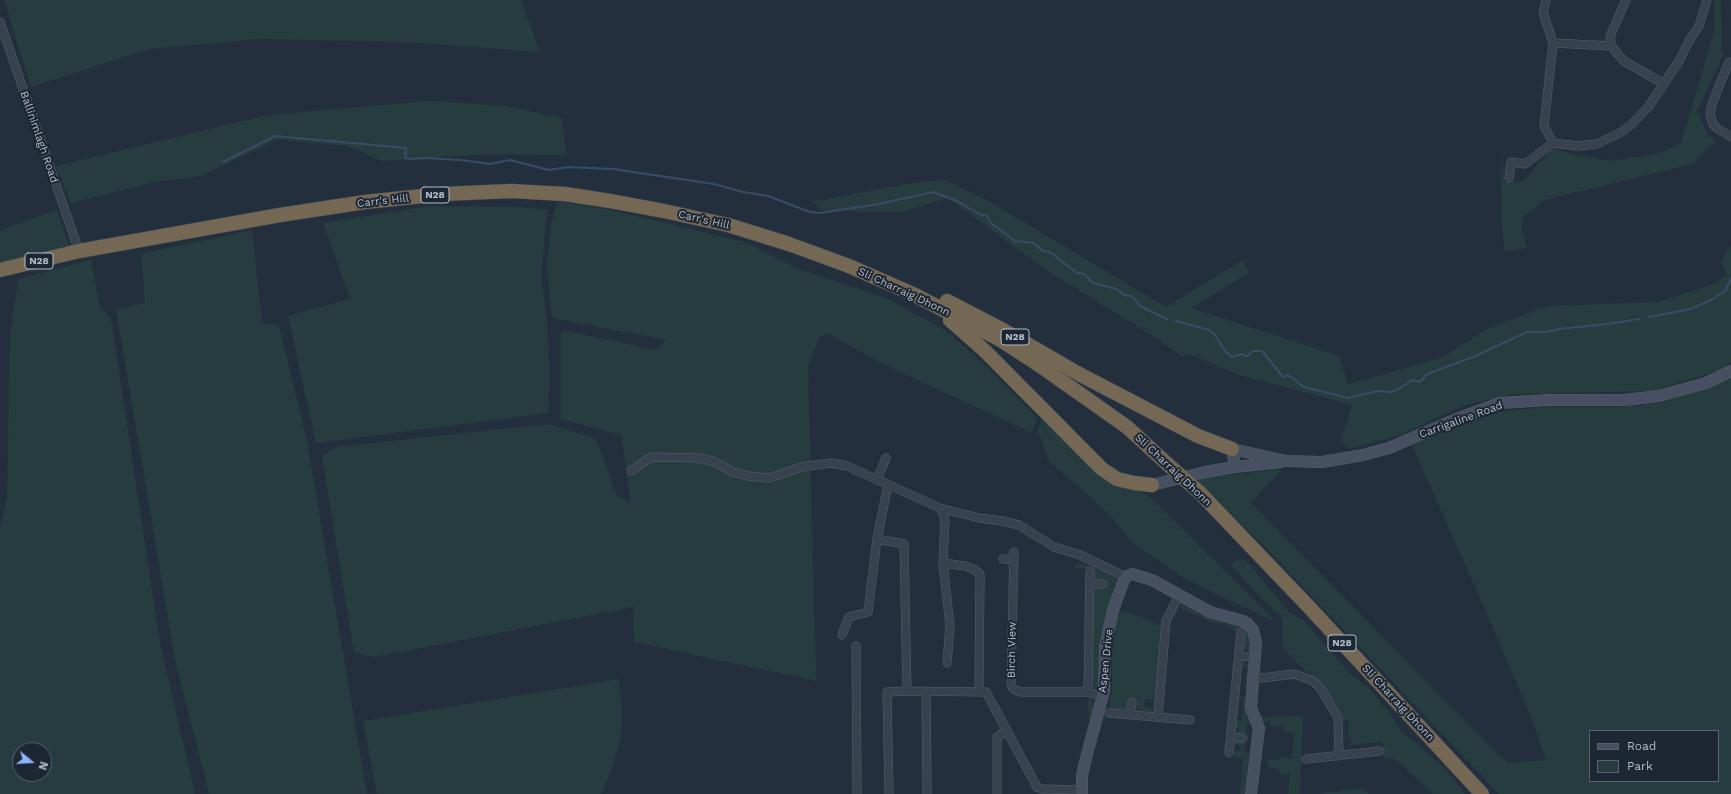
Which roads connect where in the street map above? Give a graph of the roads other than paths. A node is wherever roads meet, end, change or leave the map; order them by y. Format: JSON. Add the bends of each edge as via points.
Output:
{"nodes":[{"id":1,"x":1546,"y":0,"type":"edge"},
{"id":2,"x":1626,"y":0,"type":"edge"},
{"id":3,"x":1707,"y":0,"type":"edge"},
{"id":4,"x":0,"y":22,"type":"edge"},
{"id":5,"x":1553,"y":43,"type":"junction"},
{"id":6,"x":1611,"y":46,"type":"junction"},
{"id":7,"x":1730,"y":61,"type":"edge"},
{"id":8,"x":1664,"y":84,"type":"junction"},
{"id":9,"x":1731,"y":137,"type":"edge"},
{"id":10,"x":1552,"y":143,"type":"junction"},
{"id":11,"x":1509,"y":178,"type":"dead end"},
{"id":12,"x":789,"y":244,"type":"junction"},
{"id":13,"x":79,"y":251,"type":"junction"},
{"id":14,"x":0,"y":270,"type":"edge"},
{"id":15,"x":1731,"y":371,"type":"edge"},
{"id":16,"x":1232,"y":449,"type":"junction"},
{"id":17,"x":886,"y":458,"type":"dead end"},
{"id":18,"x":1286,"y":461,"type":"junction"},
{"id":19,"x":1235,"y":467,"type":"junction"},
{"id":20,"x":631,"y":471,"type":"dead end"},
{"id":21,"x":877,"y":480,"type":"junction"},
{"id":22,"x":888,"y":485,"type":"junction"},
{"id":23,"x":1152,"y":485,"type":"joint"},
{"id":24,"x":940,"y":508,"type":"junction"},
{"id":25,"x":877,"y":539,"type":"junction"},
{"id":26,"x":1003,"y":560,"type":"dead end"},
{"id":27,"x":943,"y":563,"type":"junction"},
{"id":28,"x":1090,"y":571,"type":"dead end"},
{"id":29,"x":1126,"y":577,"type":"junction"},
{"id":30,"x":1090,"y":584,"type":"junction"},
{"id":31,"x":1103,"y":584,"type":"dead end"},
{"id":32,"x":1179,"y":595,"type":"junction"},
{"id":33,"x":1241,"y":632,"type":"dead end"},
{"id":34,"x":842,"y":635,"type":"dead end"},
{"id":35,"x":856,"y":646,"type":"dead end"},
{"id":36,"x":1239,"y":656,"type":"junction"},
{"id":37,"x":1255,"y":657,"type":"junction"},
{"id":38,"x":947,"y":663,"type":"dead end"},
{"id":39,"x":1252,"y":679,"type":"junction"},
{"id":40,"x":907,"y":691,"type":"junction"},
{"id":41,"x":926,"y":691,"type":"junction"},
{"id":42,"x":979,"y":692,"type":"junction"},
{"id":43,"x":1088,"y":692,"type":"junction"},
{"id":44,"x":1102,"y":698,"type":"junction"},
{"id":45,"x":1132,"y":702,"type":"dead end"},
{"id":46,"x":1105,"y":711,"type":"junction"},
{"id":47,"x":1130,"y":714,"type":"junction"},
{"id":48,"x":1158,"y":716,"type":"junction"},
{"id":49,"x":1190,"y":720,"type":"dead end"},
{"id":50,"x":1007,"y":730,"type":"junction"},
{"id":51,"x":1231,"y":737,"type":"junction"},
{"id":52,"x":1243,"y":738,"type":"dead end"},
{"id":53,"x":1380,"y":751,"type":"dead end"},
{"id":54,"x":1229,"y":754,"type":"dead end"},
{"id":55,"x":1339,"y":756,"type":"junction"},
{"id":56,"x":1306,"y":759,"type":"dead end"},
{"id":57,"x":1082,"y":792,"type":"edge"},
{"id":58,"x":857,"y":794,"type":"edge"},
{"id":59,"x":889,"y":794,"type":"edge"},
{"id":60,"x":927,"y":794,"type":"edge"},
{"id":61,"x":997,"y":794,"type":"edge"},
{"id":62,"x":1251,"y":794,"type":"edge"},
{"id":63,"x":1482,"y":794,"type":"edge"}],
"edges":[{"from":1,"to":5,"type":"street","via":[[1543,12]]},
{"from":2,"to":6,"type":"street","via":[[1610,36]]},
{"from":3,"to":8,"type":"street","via":[[1698,26]]},
{"from":4,"to":13,"type":"street","name":"Ballinimlagh Road"},
{"from":5,"to":6,"type":"street"},
{"from":5,"to":10,"type":"street","via":[[1544,126]]},
{"from":6,"to":8,"type":"street","via":[[1624,61]]},
{"from":7,"to":9,"type":"street","via":[[1710,115],[1713,124]]},
{"from":8,"to":10,"type":"street","via":[[1649,106],[1632,124],[1605,141],[1578,146]]},
{"from":10,"to":11,"type":"street","via":[[1525,164],[1510,162]]},
{"from":12,"to":13,"type":"highway","name":"Carr's Hill","number":"N28","via":[[728,225],[664,211],[565,194],[511,191],[442,194],[365,202]]},
{"from":12,"to":16,"type":"highway","number":"N28","via":[[855,261],[916,286],[969,311],[1079,374],[1163,418],[1198,436]]},
{"from":12,"to":23,"type":"highway","number":"N28","via":[[808,256],[950,320],[968,334],[1102,469],[1117,479]]},
{"from":12,"to":63,"type":"highway","name":"Sli Charraig Dhonn","number":"N28","bridge":true,"via":[[884,281],[999,339],[1127,426],[1200,493]]},
{"from":13,"to":14,"type":"highway","name":"Carr's Hill","number":"N28"},
{"from":15,"to":18,"type":"main road","name":"Carrigaline Road","via":[[1706,383],[1659,396],[1500,403],[1389,448],[1322,462]]},
{"from":16,"to":18,"type":"main road","name":"Carrigaline Road"},
{"from":16,"to":19,"type":"main road"},
{"from":17,"to":21,"type":"street"},
{"from":18,"to":19,"type":"main road","name":"Carrigaline Road"},
{"from":19,"to":23,"type":"main road","name":"Carrigaline Road"},
{"from":20,"to":21,"type":"street","via":[[651,457],[699,458],[713,461],[733,472],[748,476],[768,478],[801,467],[832,463],[846,466]]},
{"from":21,"to":22,"type":"street"},
{"from":22,"to":24,"type":"street"},
{"from":22,"to":25,"type":"street"},
{"from":24,"to":27,"type":"street","via":[[945,519]]},
{"from":24,"to":29,"type":"street","via":[[972,517],[1019,525],[1054,547],[1080,555]]},
{"from":25,"to":34,"type":"street","via":[[868,612],[849,617]]},
{"from":25,"to":40,"type":"street","via":[[904,544]]},
{"from":26,"to":43,"type":"street","name":"Birch View","via":[[1014,556],[1012,688],[1021,692]]},
{"from":27,"to":38,"type":"street","via":[[950,626]]},
{"from":27,"to":42,"type":"street","via":[[965,566],[980,574]]},
{"from":28,"to":30,"type":"street"},
{"from":29,"to":32,"type":"main road","via":[[1132,574],[1145,578]]},
{"from":29,"to":44,"type":"main road","name":"Aspen Drive","via":[[1113,610],[1105,647],[1105,682]]},
{"from":30,"to":31,"type":"street"},
{"from":30,"to":43,"type":"street"},
{"from":32,"to":37,"type":"main road","via":[[1210,612],[1248,624],[1256,637]]},
{"from":32,"to":48,"type":"street","via":[[1166,621]]},
{"from":33,"to":36,"type":"street"},
{"from":35,"to":58,"type":"street"},
{"from":36,"to":37,"type":"street"},
{"from":36,"to":51,"type":"street"},
{"from":37,"to":39,"type":"main road"},
{"from":39,"to":55,"type":"street","via":[[1295,674],[1312,681],[1321,689],[1338,718]]},
{"from":39,"to":62,"type":"main road","via":[[1251,708],[1259,728]]},
{"from":40,"to":41,"type":"street"},
{"from":40,"to":59,"type":"street","via":[[887,692]]},
{"from":41,"to":42,"type":"street"},
{"from":41,"to":60,"type":"street"},
{"from":42,"to":50,"type":"street","via":[[989,695]]},
{"from":43,"to":44,"type":"street","name":"Birch View"},
{"from":44,"to":46,"type":"main road","name":"Aspen Drive"},
{"from":45,"to":47,"type":"street"},
{"from":46,"to":47,"type":"street"},
{"from":46,"to":57,"type":"main road","name":"Aspen Drive","via":[[1085,762]]},
{"from":47,"to":48,"type":"street"},
{"from":48,"to":49,"type":"street"},
{"from":50,"to":57,"type":"street","via":[[1037,787],[1042,790]]},
{"from":50,"to":61,"type":"street","via":[[997,737]]},
{"from":51,"to":52,"type":"street"},
{"from":51,"to":54,"type":"street"},
{"from":53,"to":55,"type":"street"},
{"from":55,"to":56,"type":"street"}]}
